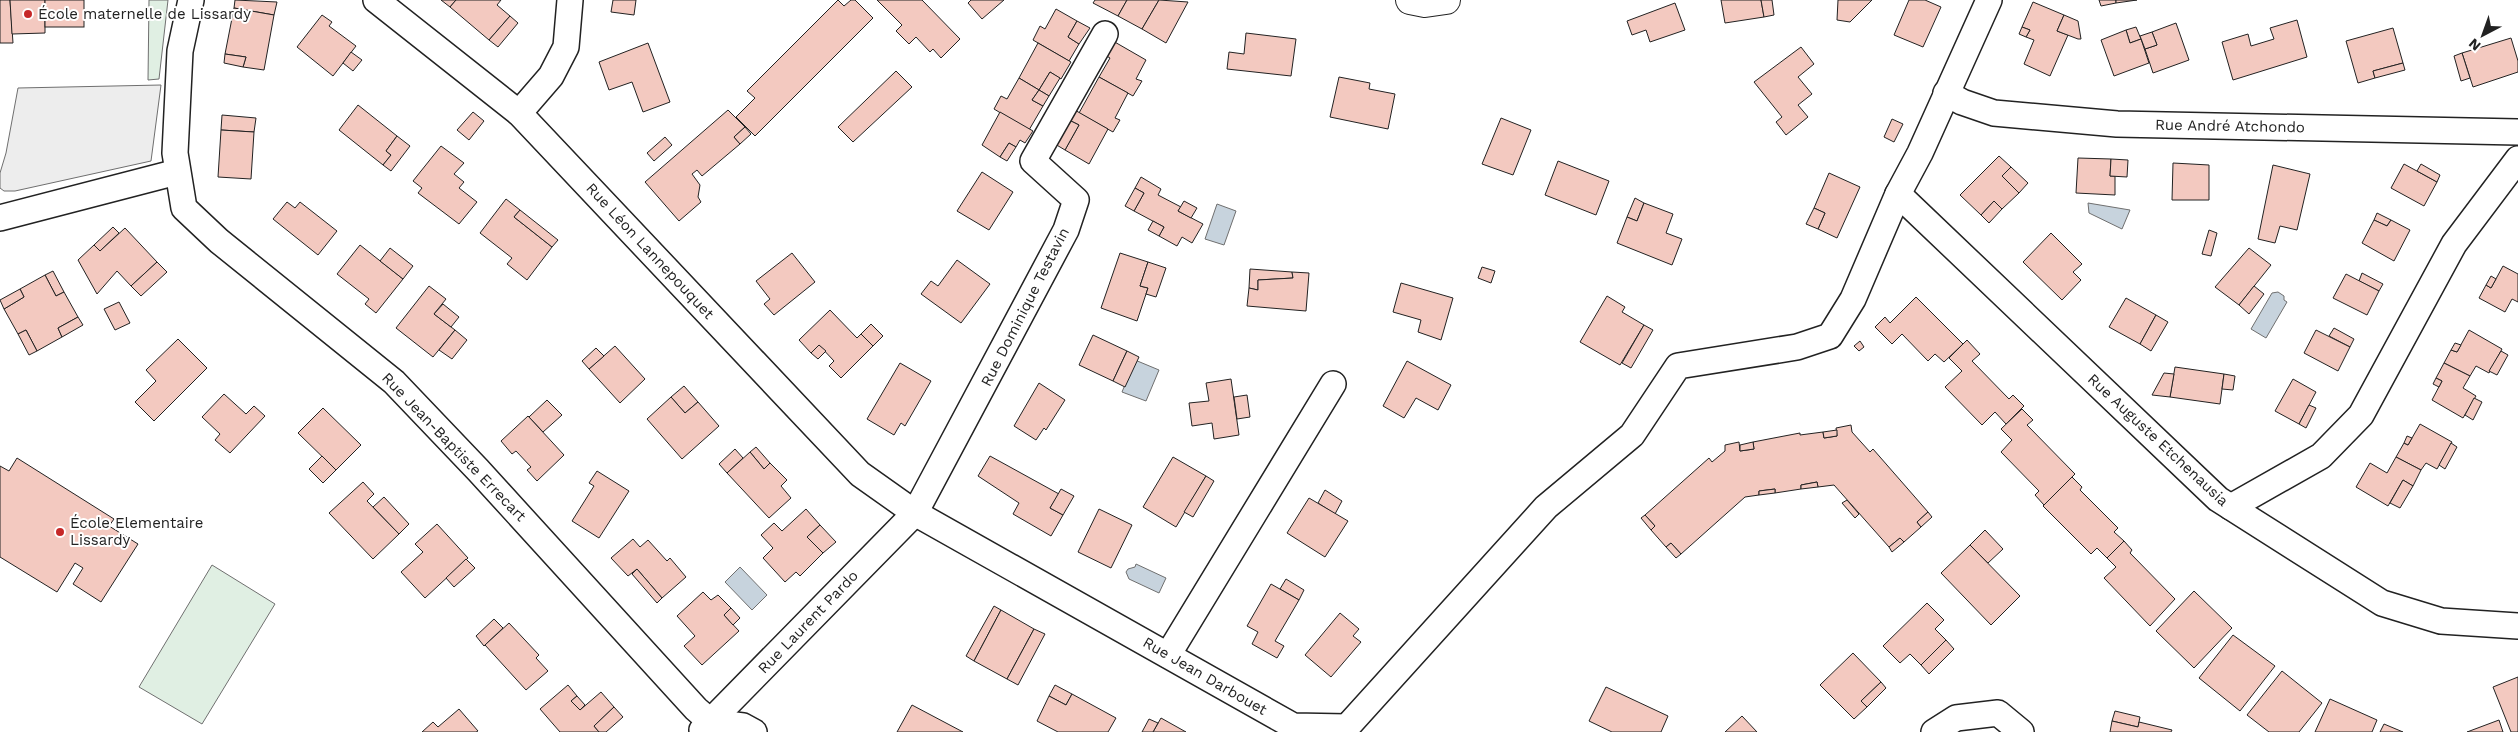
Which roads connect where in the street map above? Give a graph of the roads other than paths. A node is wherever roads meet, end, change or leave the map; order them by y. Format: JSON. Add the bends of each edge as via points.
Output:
{"nodes":[{"id":1,"x":191,"y":0,"type":"edge"},
{"id":2,"x":376,"y":0,"type":"edge"},
{"id":3,"x":570,"y":0,"type":"edge"},
{"id":4,"x":1410,"y":0,"type":"edge"},
{"id":5,"x":1446,"y":0,"type":"edge"},
{"id":6,"x":1989,"y":0,"type":"edge"},
{"id":7,"x":1105,"y":34,"type":"dead end"},
{"id":8,"x":1946,"y":92,"type":"junction"},
{"id":9,"x":519,"y":113,"type":"junction"},
{"id":10,"x":2518,"y":132,"type":"edge"},
{"id":11,"x":2518,"y":160,"type":"edge"},
{"id":12,"x":177,"y":172,"type":"junction"},
{"id":13,"x":1898,"y":194,"type":"junction"},
{"id":14,"x":0,"y":218,"type":"edge"},
{"id":15,"x":1333,"y":384,"type":"dead end"},
{"id":16,"x":2231,"y":508,"type":"junction"},
{"id":17,"x":915,"y":513,"type":"junction"},
{"id":18,"x":2518,"y":626,"type":"edge"},
{"id":19,"x":1168,"y":655,"type":"junction"},
{"id":20,"x":706,"y":727,"type":"edge"},
{"id":21,"x":754,"y":732,"type":"edge"},
{"id":22,"x":1934,"y":732,"type":"edge"},
{"id":23,"x":2021,"y":732,"type":"edge"}],
"edges":[{"from":1,"to":12,"type":"street","name":"Rue Jean-Baptiste Errecart","via":[[180,52]]},
{"from":2,"to":9,"type":"street","name":"Rue Léon Lannepouquet"},
{"from":3,"to":9,"type":"street","via":[[566,47],[551,76]]},
{"from":4,"to":5,"type":"main road"},
{"from":6,"to":8,"type":"street","name":"Rue Jean Darbouet"},
{"from":7,"to":17,"type":"street","name":"Rue Dominique Testavin","via":[[1033,161],[1076,200],[1066,230]]},
{"from":8,"to":10,"type":"street","name":"Rue André Atchondo","via":[[1962,102],[1994,113],[2117,124]]},
{"from":8,"to":13,"type":"street","name":"Rue Jean Darbouet"},
{"from":9,"to":17,"type":"street","name":"Rue Léon Lannepouquet","via":[[860,474]]},
{"from":11,"to":16,"type":"street","via":[[2454,244],[2361,415],[2321,456]]},
{"from":12,"to":14,"type":"street"},
{"from":12,"to":20,"type":"street","name":"Rue Jean-Baptiste Errecart","via":[[184,208],[394,382],[696,708]]},
{"from":13,"to":16,"type":"street","name":"Rue Auguste Etchenausia","via":[[2161,447]]},
{"from":13,"to":19,"type":"street","name":"Rue Jean Darbouet","via":[[1853,299],[1830,336],[1797,347],[1678,366],[1632,435],[1546,507],[1347,727],[1293,726]]},
{"from":15,"to":19,"type":"street"},
{"from":16,"to":18,"type":"street","name":"Rue Auguste Etchenausia","via":[[2382,603],[2441,622]]},
{"from":17,"to":19,"type":"street","name":"Rue Jean Darbouet"},
{"from":17,"to":20,"type":"street","name":"Rue Laurent Pardo"},
{"from":20,"to":21,"type":"street","via":[[743,726]]},
{"from":22,"to":23,"type":"street","via":[[1956,718],[1998,713]]}]}
